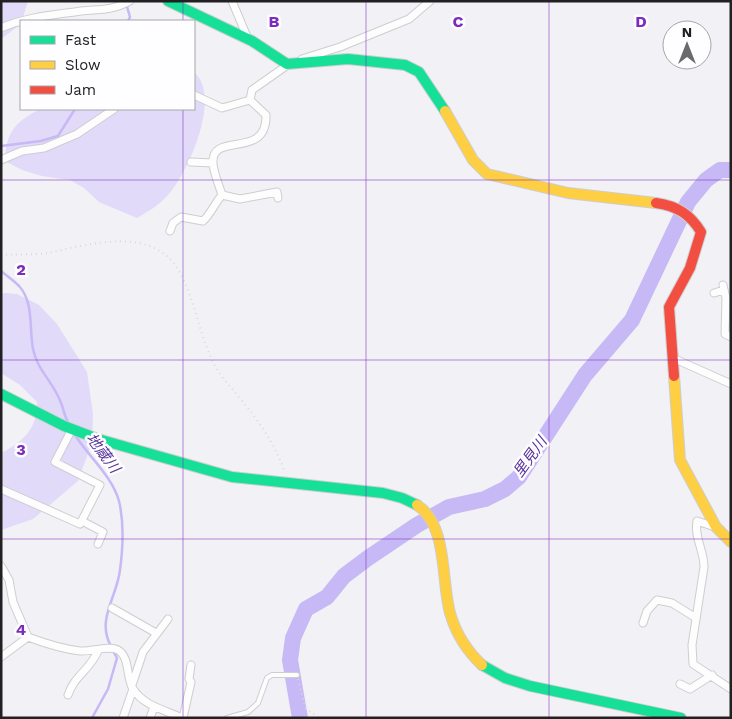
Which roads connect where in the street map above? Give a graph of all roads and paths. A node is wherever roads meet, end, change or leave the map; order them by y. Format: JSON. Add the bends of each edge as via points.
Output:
{"nodes":[{"id":1,"x":130,"y":1,"type":"edge"},
{"id":2,"x":168,"y":1,"type":"edge"},
{"id":3,"x":232,"y":1,"type":"edge"},
{"id":4,"x":430,"y":1,"type":"edge"},
{"id":5,"x":24,"y":20,"type":"edge"},
{"id":6,"x":20,"y":21,"type":"edge"},
{"id":7,"x":1,"y":28,"type":"edge"},
{"id":8,"x":248,"y":39,"type":"junction"},
{"id":9,"x":287,"y":64,"type":"junction"},
{"id":10,"x":195,"y":95,"type":"edge"},
{"id":11,"x":250,"y":100,"type":"junction"},
{"id":12,"x":113,"y":110,"type":"edge"},
{"id":13,"x":1,"y":160,"type":"edge"},
{"id":14,"x":191,"y":162,"type":"dead end"},
{"id":15,"x":213,"y":163,"type":"junction"},
{"id":16,"x":222,"y":195,"type":"junction"},
{"id":17,"x":278,"y":198,"type":"dead end"},
{"id":18,"x":170,"y":231,"type":"dead end"},
{"id":19,"x":1,"y":254,"type":"edge"},
{"id":20,"x":714,"y":293,"type":"dead end"},
{"id":21,"x":731,"y":338,"type":"edge"},
{"id":22,"x":674,"y":358,"type":"junction"},
{"id":23,"x":731,"y":384,"type":"edge"},
{"id":24,"x":1,"y":394,"type":"edge"},
{"id":25,"x":72,"y":429,"type":"junction"},
{"id":26,"x":282,"y":482,"type":"junction"},
{"id":27,"x":1,"y":489,"type":"edge"},
{"id":28,"x":60,"y":516,"type":"junction"},
{"id":29,"x":82,"y":521,"type":"junction"},
{"id":30,"x":56,"y":523,"type":"dead end"},
{"id":31,"x":716,"y":527,"type":"junction"},
{"id":32,"x":731,"y":542,"type":"edge"},
{"id":33,"x":98,"y":544,"type":"dead end"},
{"id":34,"x":1,"y":566,"type":"edge"},
{"id":35,"x":112,"y":608,"type":"dead end"},
{"id":36,"x":696,"y":618,"type":"junction"},
{"id":37,"x":168,"y":619,"type":"dead end"},
{"id":38,"x":643,"y":623,"type":"dead end"},
{"id":39,"x":156,"y":633,"type":"junction"},
{"id":40,"x":28,"y":637,"type":"junction"},
{"id":41,"x":98,"y":651,"type":"junction"},
{"id":42,"x":3,"y":653,"type":"edge"},
{"id":43,"x":191,"y":665,"type":"dead end"},
{"id":44,"x":297,"y":675,"type":"joint"},
{"id":45,"x":712,"y":675,"type":"junction"},
{"id":46,"x":680,"y":684,"type":"dead end"},
{"id":47,"x":132,"y":687,"type":"junction"},
{"id":48,"x":731,"y":689,"type":"edge"},
{"id":49,"x":68,"y":694,"type":"dead end"},
{"id":50,"x":154,"y":707,"type":"junction"},
{"id":51,"x":122,"y":718,"type":"edge"},
{"id":52,"x":150,"y":718,"type":"edge"},
{"id":53,"x":183,"y":718,"type":"edge"},
{"id":54,"x":227,"y":718,"type":"edge"},
{"id":55,"x":319,"y":718,"type":"edge"},
{"id":56,"x":681,"y":718,"type":"edge"}],
"edges":[{"from":1,"to":5,"type":"street","via":[[114,9]]},
{"from":2,"to":8,"type":"street"},
{"from":3,"to":8,"type":"street"},
{"from":4,"to":9,"type":"street","via":[[409,19]]},
{"from":6,"to":7,"type":"street"},
{"from":8,"to":9,"type":"street"},
{"from":9,"to":11,"type":"street","via":[[252,90]]},
{"from":9,"to":22,"type":"street","via":[[338,58],[405,65],[419,72],[432,89],[468,152],[487,174],[568,193],[664,204],[691,216],[701,232],[690,268],[669,307]]},
{"from":10,"to":11,"type":"street","via":[[222,108]]},
{"from":11,"to":15,"type":"street","via":[[266,115],[262,134],[253,142],[225,145],[217,152]]},
{"from":12,"to":13,"type":"street","via":[[77,134],[44,148],[22,151]]},
{"from":14,"to":15,"type":"street"},
{"from":15,"to":16,"type":"street"},
{"from":16,"to":17,"type":"street","via":[[240,199],[277,192]]},
{"from":16,"to":18,"type":"street","via":[[203,221],[181,217],[173,222]]},
{"from":19,"to":26,"type":"path","via":[[45,253],[105,242],[141,243],[167,256],[178,270],[190,297],[205,346],[216,368],[277,451],[288,481]]},
{"from":20,"to":21,"type":"street","via":[[724,288],[725,334]]},
{"from":22,"to":23,"type":"street"},
{"from":22,"to":31,"type":"street","via":[[680,460]]},
{"from":24,"to":25,"type":"street"},
{"from":25,"to":26,"type":"street","via":[[98,440],[232,477]]},
{"from":25,"to":29,"type":"street","via":[[56,462],[100,485]]},
{"from":26,"to":56,"type":"street","via":[[405,497],[430,516],[437,529],[446,600],[454,627],[466,648],[483,666],[508,680],[541,689]]},
{"from":27,"to":28,"type":"street"},
{"from":28,"to":29,"type":"street","via":[[80,524]]},
{"from":28,"to":30,"type":"street"},
{"from":29,"to":33,"type":"street","via":[[103,532]]},
{"from":31,"to":32,"type":"street"},
{"from":31,"to":36,"type":"street","via":[[697,521],[696,537],[704,555],[704,567]]},
{"from":34,"to":40,"type":"street","via":[[9,580],[13,602]]},
{"from":35,"to":39,"type":"street"},
{"from":36,"to":38,"type":"street","via":[[672,603],[657,600],[646,611]]},
{"from":36,"to":45,"type":"street","via":[[693,664]]},
{"from":37,"to":39,"type":"street"},
{"from":39,"to":47,"type":"street","via":[[143,652]]},
{"from":40,"to":41,"type":"street","via":[[80,651]]},
{"from":40,"to":42,"type":"street"},
{"from":41,"to":47,"type":"street","via":[[115,648],[121,652]]},
{"from":41,"to":49,"type":"street","via":[[92,664],[71,684]]},
{"from":43,"to":53,"type":"street","via":[[191,682]]},
{"from":44,"to":54,"type":"lane","via":[[267,678],[253,708]]},
{"from":44,"to":55,"type":"path","via":[[305,708]]},
{"from":45,"to":46,"type":"street","via":[[690,689]]},
{"from":45,"to":48,"type":"street"},
{"from":47,"to":50,"type":"street"},
{"from":47,"to":51,"type":"street"},
{"from":50,"to":52,"type":"street"},
{"from":50,"to":53,"type":"street"}]}
